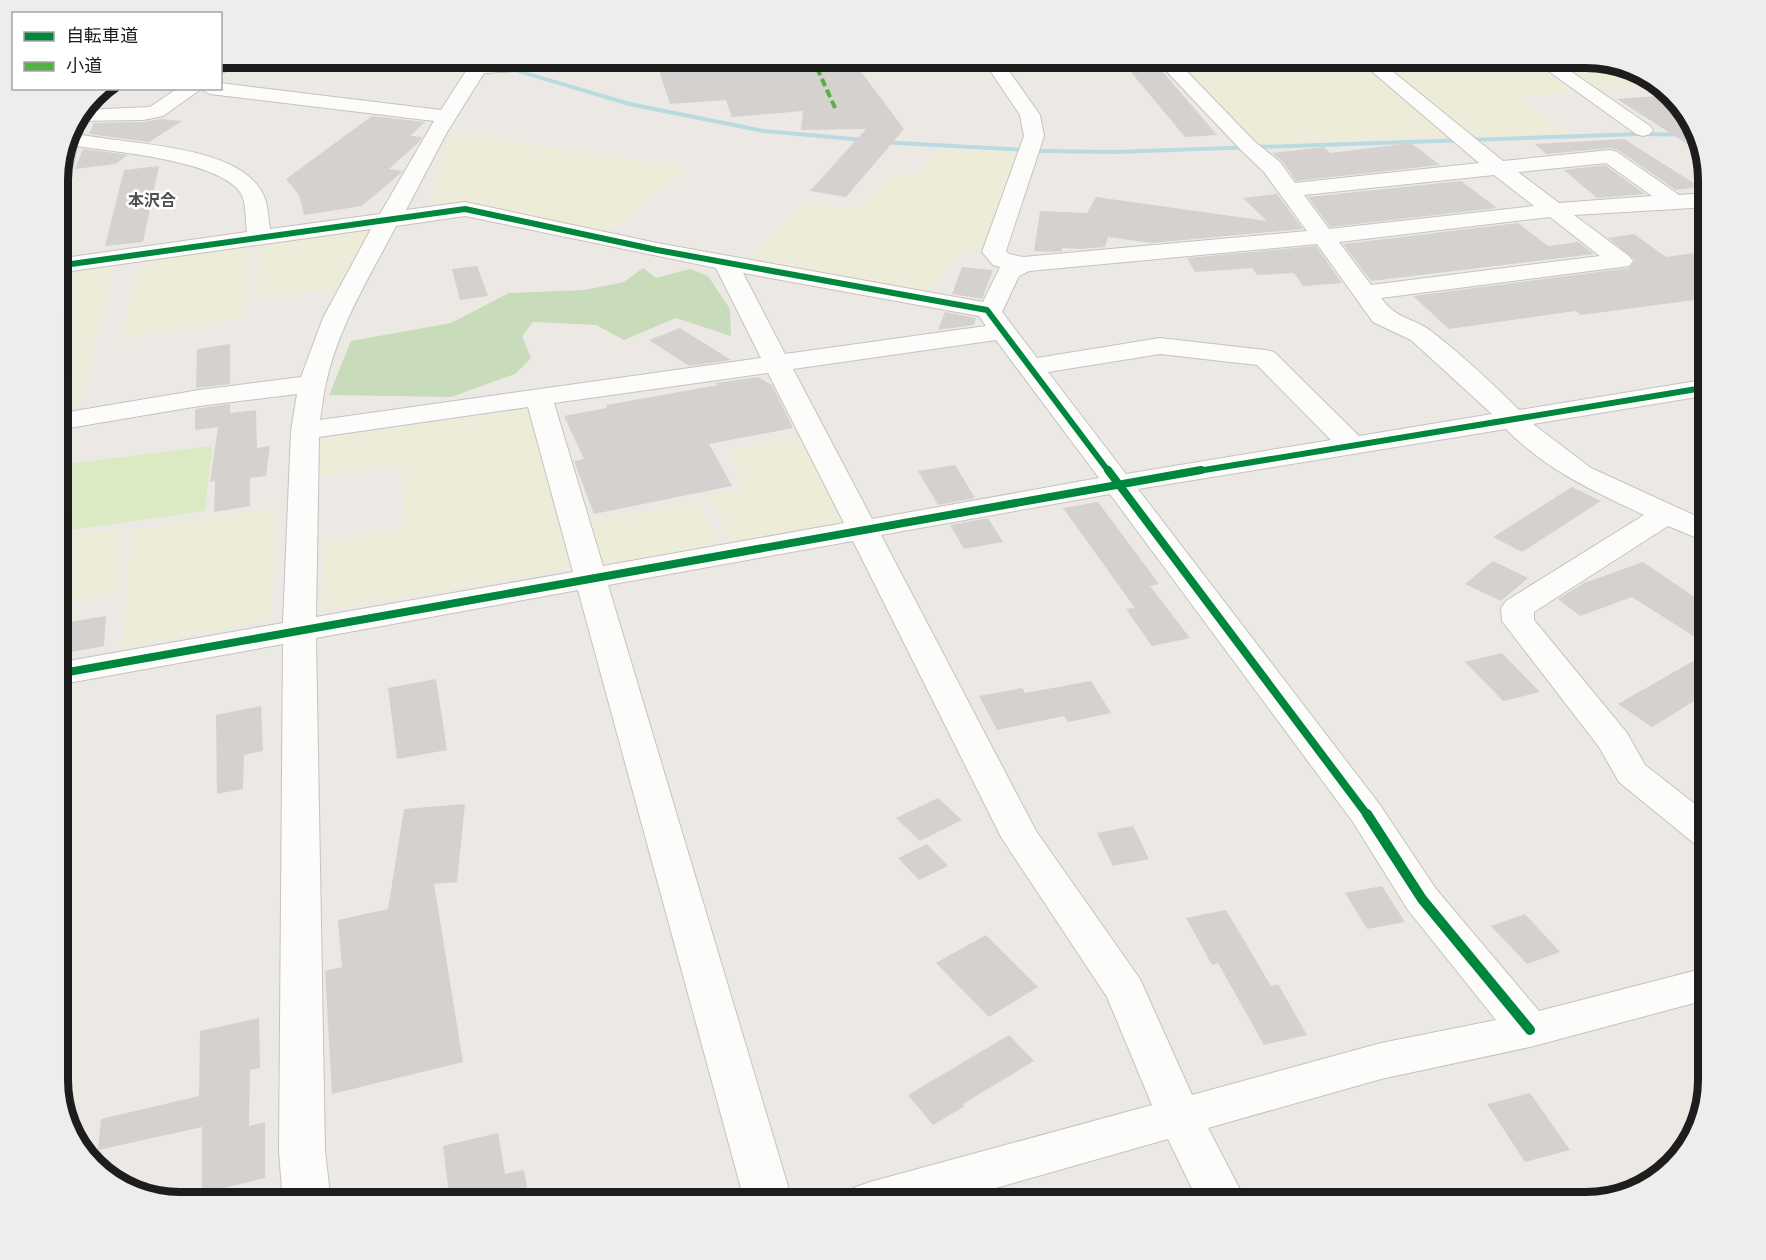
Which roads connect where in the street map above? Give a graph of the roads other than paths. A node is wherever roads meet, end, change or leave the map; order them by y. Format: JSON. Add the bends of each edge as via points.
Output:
{"nodes":[{"id":1,"x":477,"y":68,"type":"edge"},
{"id":2,"x":998,"y":68,"type":"edge"},
{"id":3,"x":1173,"y":68,"type":"edge"},
{"id":4,"x":1377,"y":68,"type":"edge"},
{"id":5,"x":1554,"y":68,"type":"edge"},
{"id":6,"x":222,"y":89,"type":"edge"},
{"id":7,"x":189,"y":90,"type":"edge"},
{"id":8,"x":87,"y":116,"type":"edge"},
{"id":9,"x":448,"y":117,"type":"junction"},
{"id":10,"x":1642,"y":130,"type":"dead end"},
{"id":11,"x":75,"y":139,"type":"edge"},
{"id":12,"x":1498,"y":167,"type":"junction"},
{"id":13,"x":1291,"y":190,"type":"junction"},
{"id":14,"x":1698,"y":201,"type":"edge"},
{"id":15,"x":1675,"y":202,"type":"junction"},
{"id":16,"x":1555,"y":210,"type":"junction"},
{"id":17,"x":386,"y":222,"type":"junction"},
{"id":18,"x":259,"y":237,"type":"junction"},
{"id":19,"x":1322,"y":237,"type":"junction"},
{"id":20,"x":68,"y":264,"type":"edge"},
{"id":21,"x":726,"y":264,"type":"junction"},
{"id":22,"x":1023,"y":264,"type":"junction"},
{"id":23,"x":1364,"y":293,"type":"junction"},
{"id":24,"x":995,"y":321,"type":"junction"},
{"id":25,"x":778,"y":364,"type":"junction"},
{"id":26,"x":1031,"y":367,"type":"junction"},
{"id":27,"x":312,"y":384,"type":"junction"},
{"id":28,"x":1698,"y":389,"type":"edge"},
{"id":29,"x":539,"y":398,"type":"junction"},
{"id":30,"x":68,"y":420,"type":"edge"},
{"id":31,"x":1516,"y":420,"type":"junction"},
{"id":32,"x":305,"y":431,"type":"junction"},
{"id":33,"x":1353,"y":446,"type":"junction"},
{"id":34,"x":1116,"y":484,"type":"junction"},
{"id":35,"x":1665,"y":515,"type":"junction"},
{"id":36,"x":1698,"y":529,"type":"edge"},
{"id":37,"x":862,"y":531,"type":"junction"},
{"id":38,"x":590,"y":579,"type":"junction"},
{"id":39,"x":301,"y":630,"type":"junction"},
{"id":40,"x":68,"y":672,"type":"edge"},
{"id":41,"x":1698,"y":827,"type":"edge"},
{"id":42,"x":1698,"y":986,"type":"edge"},
{"id":43,"x":1530,"y":1030,"type":"junction"},
{"id":44,"x":1180,"y":1118,"type":"junction"},
{"id":45,"x":306,"y":1192,"type":"edge"},
{"id":46,"x":766,"y":1192,"type":"edge"},
{"id":47,"x":910,"y":1192,"type":"edge"},
{"id":48,"x":1217,"y":1192,"type":"edge"}],
"edges":[{"from":1,"to":9,"type":"street"},
{"from":2,"to":22,"type":"street","via":[[1030,115],[1034,136],[994,252],[1001,260]]},
{"from":3,"to":13,"type":"street"},
{"from":4,"to":12,"type":"street"},
{"from":5,"to":10,"type":"street"},
{"from":6,"to":9,"type":"street"},
{"from":7,"to":8,"type":"street","via":[[156,112]]},
{"from":9,"to":17,"type":"street"},
{"from":11,"to":18,"type":"street","via":[[212,164],[239,177],[251,191]]},
{"from":12,"to":13,"type":"street"},
{"from":12,"to":15,"type":"street","via":[[1610,156]]},
{"from":12,"to":16,"type":"street"},
{"from":13,"to":19,"type":"street"},
{"from":14,"to":15,"type":"street"},
{"from":15,"to":16,"type":"street"},
{"from":16,"to":19,"type":"street"},
{"from":16,"to":23,"type":"street","via":[[1621,261]]},
{"from":17,"to":18,"type":"street"},
{"from":17,"to":21,"type":"street","via":[[465,209]]},
{"from":17,"to":27,"type":"street","via":[[336,318]]},
{"from":18,"to":20,"type":"street"},
{"from":19,"to":22,"type":"street"},
{"from":19,"to":23,"type":"street"},
{"from":21,"to":24,"type":"street"},
{"from":21,"to":25,"type":"street"},
{"from":22,"to":24,"type":"street","via":[[1009,272],[994,306]]},
{"from":23,"to":31,"type":"street","via":[[1382,317],[1420,335]]},
{"from":24,"to":25,"type":"street"},
{"from":24,"to":26,"type":"street"},
{"from":25,"to":29,"type":"street"},
{"from":25,"to":37,"type":"street"},
{"from":26,"to":33,"type":"street","via":[[1160,346],[1265,358]]},
{"from":26,"to":34,"type":"street"},
{"from":27,"to":30,"type":"street"},
{"from":27,"to":32,"type":"street"},
{"from":28,"to":31,"type":"street"},
{"from":29,"to":32,"type":"street"},
{"from":29,"to":38,"type":"street"},
{"from":31,"to":33,"type":"street"},
{"from":31,"to":35,"type":"street","via":[[1530,436],[1581,474]]},
{"from":32,"to":39,"type":"street"},
{"from":33,"to":34,"type":"street"},
{"from":34,"to":37,"type":"street"},
{"from":34,"to":43,"type":"street","via":[[1367,814],[1381,841],[1450,934]]},
{"from":35,"to":36,"type":"street"},
{"from":35,"to":41,"type":"street","via":[[1517,608],[1518,621],[1614,741],[1632,773]]},
{"from":37,"to":38,"type":"street"},
{"from":37,"to":44,"type":"street","via":[[1020,837],[1125,991]]},
{"from":38,"to":39,"type":"street"},
{"from":38,"to":46,"type":"street"},
{"from":39,"to":40,"type":"street"},
{"from":39,"to":45,"type":"street","via":[[302,1151]]},
{"from":42,"to":43,"type":"street"},
{"from":43,"to":44,"type":"street","via":[[1381,1061]]},
{"from":44,"to":47,"type":"street"},
{"from":44,"to":48,"type":"street"}]}
